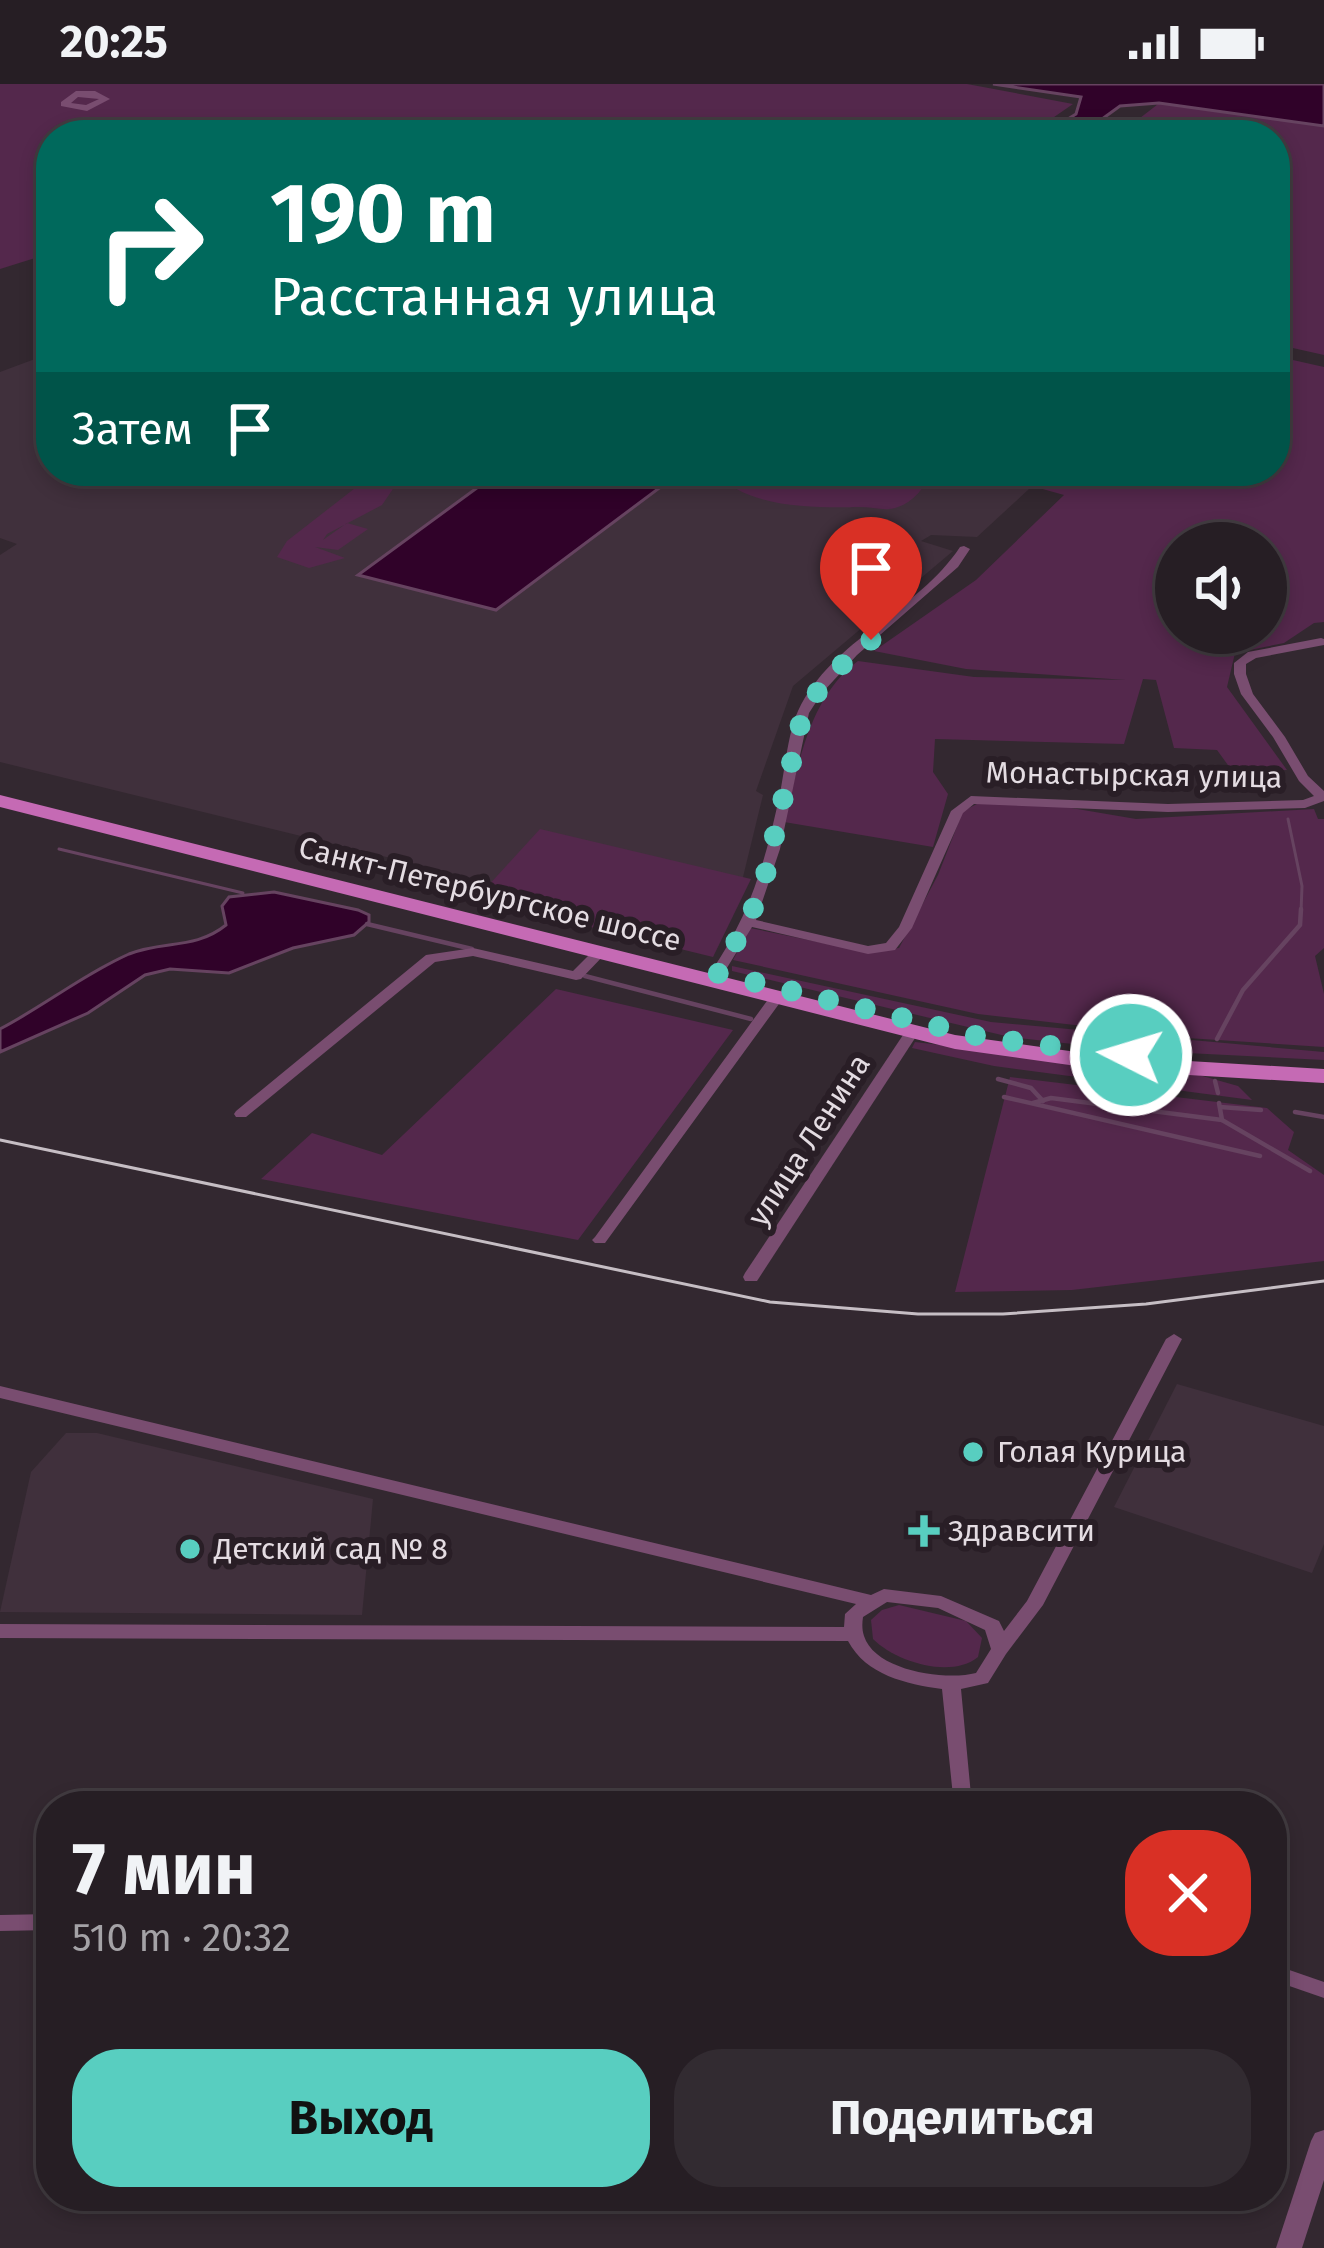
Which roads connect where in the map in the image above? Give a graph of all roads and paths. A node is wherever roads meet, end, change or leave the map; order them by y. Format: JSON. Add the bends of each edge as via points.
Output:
{"nodes":[{"id":1,"x":964,"y":549,"type":"dead end"},
{"id":2,"x":1321,"y":642,"type":"dead end"},
{"id":3,"x":0,"y":791,"type":"edge"},
{"id":4,"x":1324,"y":797,"type":"edge"},
{"id":5,"x":0,"y":801,"type":"edge"},
{"id":6,"x":748,"y":922,"type":"junction"},
{"id":7,"x":599,"y":953,"type":"junction"},
{"id":8,"x":717,"y":973,"type":"junction"},
{"id":9,"x":777,"y":997,"type":"junction"},
{"id":10,"x":912,"y":1032,"type":"junction"},
{"id":11,"x":1324,"y":1064,"type":"edge"},
{"id":12,"x":1324,"y":1076,"type":"edge"},
{"id":13,"x":241,"y":1114,"type":"dead end"},
{"id":14,"x":600,"y":1240,"type":"dead end"},
{"id":15,"x":751,"y":1277,"type":"dead end"},
{"id":16,"x":1174,"y":1340,"type":"dead end"},
{"id":17,"x":0,"y":1392,"type":"edge"},
{"id":18,"x":869,"y":1601,"type":"junction"},
{"id":19,"x":0,"y":1631,"type":"edge"},
{"id":20,"x":851,"y":1634,"type":"junction"},
{"id":21,"x":1000,"y":1649,"type":"junction"},
{"id":22,"x":951,"y":1684,"type":"junction"},
{"id":23,"x":962,"y":1791,"type":"edge"},
{"id":24,"x":36,"y":1922,"type":"edge"},
{"id":25,"x":0,"y":1923,"type":"edge"},
{"id":26,"x":1287,"y":1977,"type":"edge"},
{"id":27,"x":1324,"y":1990,"type":"edge"},
{"id":28,"x":1324,"y":2141,"type":"edge"},
{"id":29,"x":1289,"y":2248,"type":"edge"}],
"edges":[{"from":1,"to":6,"type":"street","via":[[842,664],[803,713]]},
{"from":2,"to":4,"type":"street","via":[[1252,655],[1239,673],[1306,784]]},
{"from":3,"to":8,"type":"main road","name":"Санкт-Петербургское шоссе"},
{"from":4,"to":6,"type":"street","name":"Монастырская улица","via":[[1168,808],[971,800],[957,812],[890,947],[868,950]]},
{"from":5,"to":7,"type":"main road","name":"Санкт-Петербургское шоссе"},
{"from":6,"to":8,"type":"street"},
{"from":7,"to":9,"type":"main road","name":"Санкт-Петербургское шоссе"},
{"from":7,"to":13,"type":"street","via":[[576,976],[473,952],[430,958]]},
{"from":8,"to":11,"type":"main road","name":"Санкт-Петербургское шоссе","via":[[1033,1045]]},
{"from":9,"to":10,"type":"main road","name":"Санкт-Петербургское шоссе"},
{"from":9,"to":14,"type":"street"},
{"from":10,"to":12,"type":"main road","name":"Санкт-Петербургское шоссе","via":[[1105,1063]]},
{"from":10,"to":15,"type":"street","name":"улица Ленина"},
{"from":16,"to":21,"type":"street","via":[[1034,1605]]},
{"from":17,"to":18,"type":"street"},
{"from":18,"to":20,"type":"street","via":[[854,1614]]},
{"from":18,"to":21,"type":"street","via":[[908,1596],[962,1609],[993,1626]]},
{"from":19,"to":20,"type":"street"},
{"from":20,"to":22,"type":"street","via":[[863,1655],[884,1666]]},
{"from":21,"to":22,"type":"street","via":[[982,1678]]},
{"from":22,"to":23,"type":"street"},
{"from":24,"to":25,"type":"street"},
{"from":26,"to":27,"type":"street"},
{"from":28,"to":29,"type":"street"}]}
